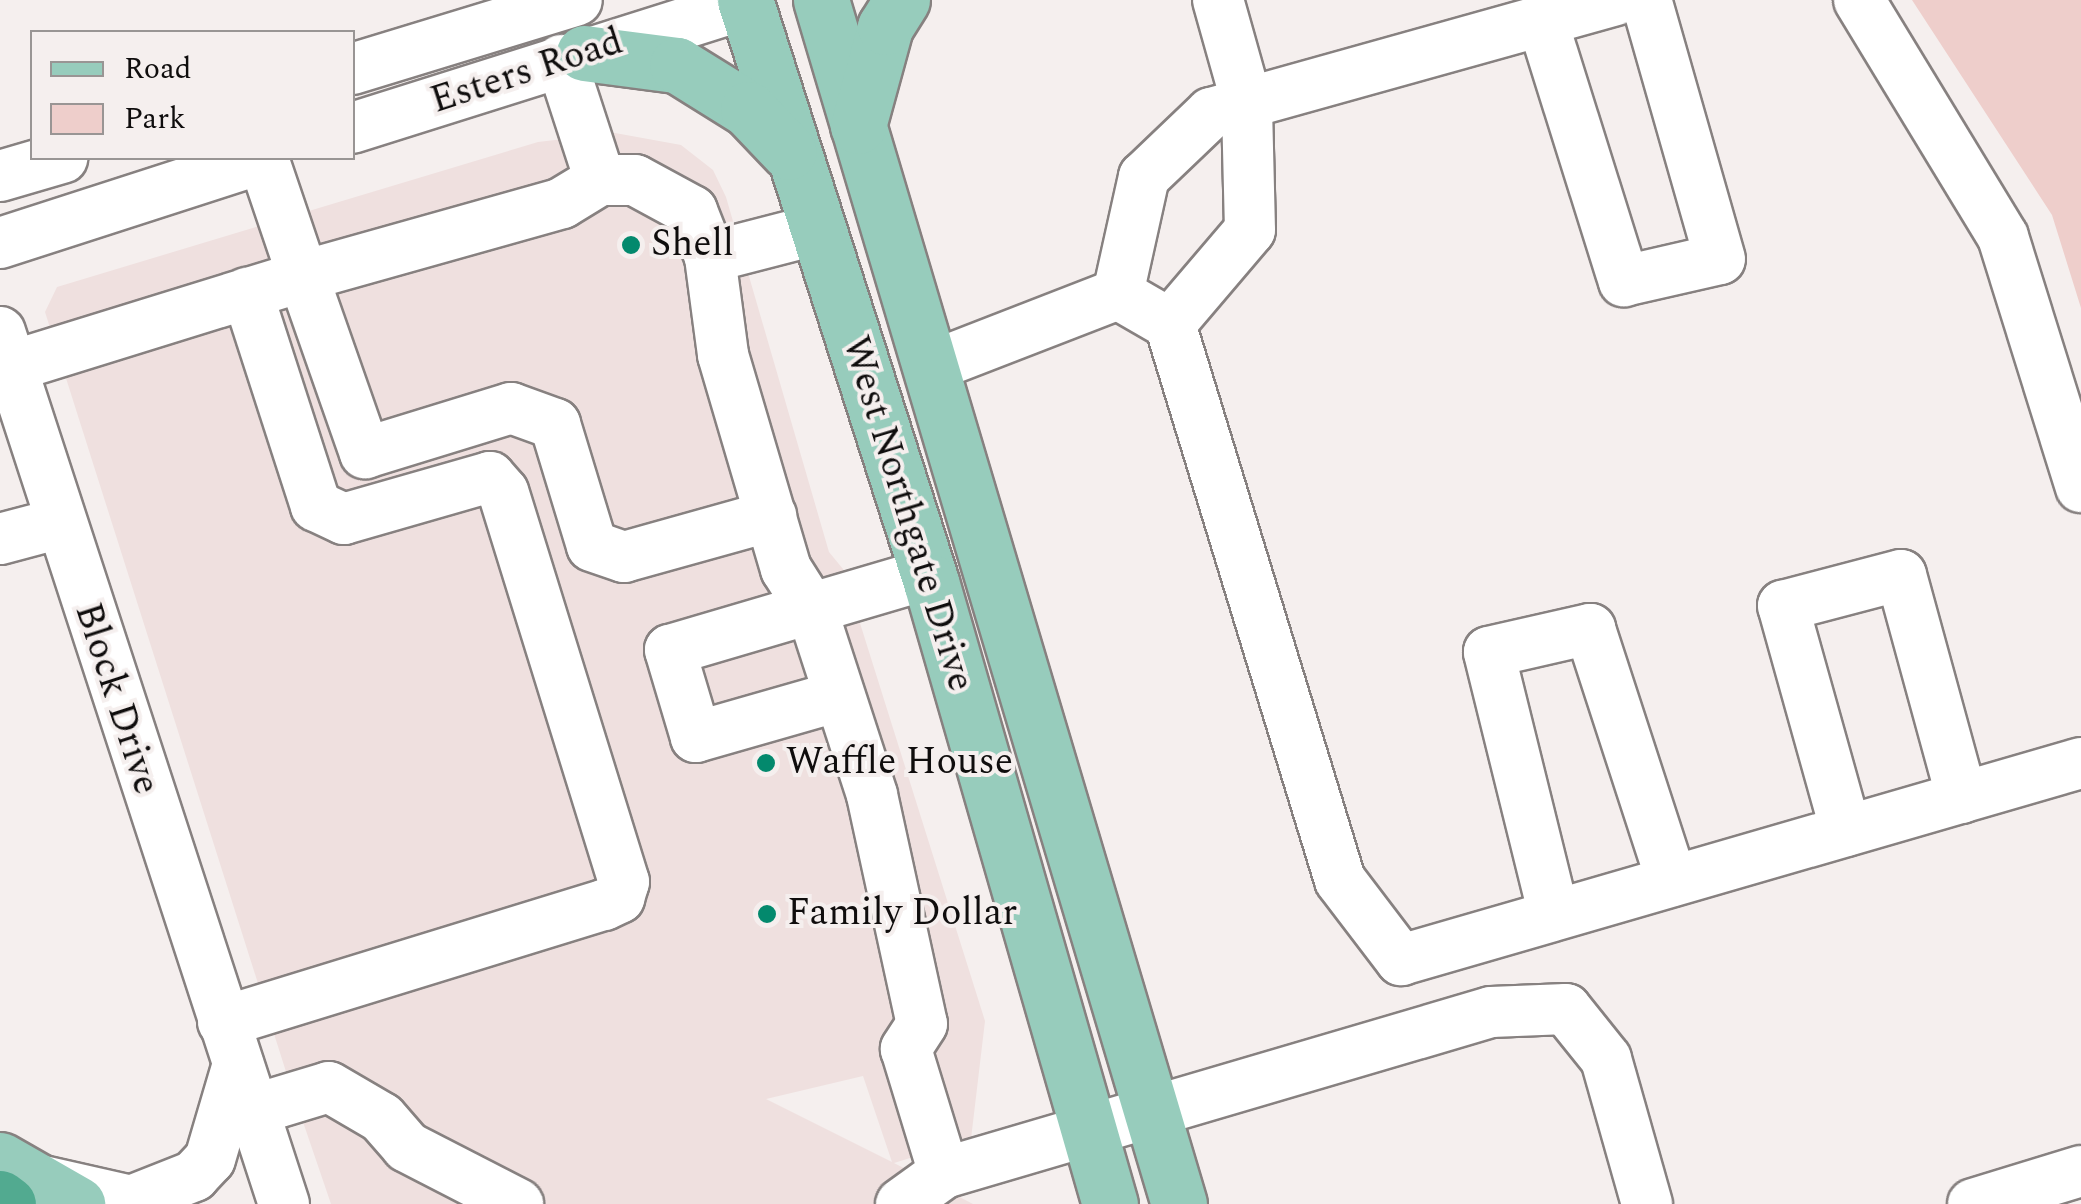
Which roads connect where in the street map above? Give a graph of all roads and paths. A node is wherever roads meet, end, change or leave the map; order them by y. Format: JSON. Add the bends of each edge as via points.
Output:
{"nodes":[{"id":1,"x":822,"y":0,"type":"edge"},
{"id":2,"x":902,"y":0,"type":"edge"},
{"id":3,"x":1218,"y":0,"type":"edge"},
{"id":4,"x":1615,"y":0,"type":"edge"},
{"id":5,"x":1646,"y":0,"type":"edge"},
{"id":6,"x":1859,"y":0,"type":"edge"},
{"id":7,"x":750,"y":1,"type":"edge"},
{"id":8,"x":1542,"y":20,"type":"junction"},
{"id":9,"x":572,"y":23,"type":"edge"},
{"id":10,"x":355,"y":67,"type":"edge"},
{"id":11,"x":1247,"y":103,"type":"junction"},
{"id":12,"x":858,"y":126,"type":"junction"},
{"id":13,"x":355,"y":127,"type":"edge"},
{"id":14,"x":795,"y":158,"type":"junction"},
{"id":15,"x":55,"y":160,"type":"edge"},
{"id":16,"x":257,"y":160,"type":"edge"},
{"id":17,"x":264,"y":160,"type":"edge"},
{"id":18,"x":0,"y":176,"type":"edge"},
{"id":19,"x":600,"y":180,"type":"junction"},
{"id":20,"x":818,"y":229,"type":"junction"},
{"id":21,"x":0,"y":244,"type":"edge"},
{"id":22,"x":710,"y":257,"type":"junction"},
{"id":23,"x":303,"y":276,"type":"junction"},
{"id":24,"x":246,"y":293,"type":"junction"},
{"id":25,"x":1118,"y":294,"type":"junction"},
{"id":26,"x":1170,"y":324,"type":"junction"},
{"id":27,"x":4,"y":356,"type":"edge"},
{"id":28,"x":930,"y":366,"type":"junction"},
{"id":29,"x":2081,"y":487,"type":"edge"},
{"id":30,"x":771,"y":516,"type":"junction"},
{"id":31,"x":60,"y":523,"type":"junction"},
{"id":32,"x":0,"y":540,"type":"edge"},
{"id":33,"x":989,"y":564,"type":"junction"},
{"id":34,"x":930,"y":578,"type":"junction"},
{"id":35,"x":812,"y":610,"type":"junction"},
{"id":36,"x":838,"y":696,"type":"junction"},
{"id":37,"x":2081,"y":763,"type":"edge"},
{"id":38,"x":1962,"y":798,"type":"junction"},
{"id":39,"x":1846,"y":831,"type":"junction"},
{"id":40,"x":1672,"y":882,"type":"junction"},
{"id":41,"x":1554,"y":916,"type":"junction"},
{"id":42,"x":238,"y":1065,"type":"junction"},
{"id":43,"x":1151,"y":1110,"type":"junction"},
{"id":44,"x":1088,"y":1131,"type":"junction"},
{"id":45,"x":407,"y":1147,"type":"junction"},
{"id":46,"x":2081,"y":1171,"type":"edge"},
{"id":47,"x":944,"y":1173,"type":"junction"},
{"id":48,"x":10,"y":1185,"type":"edge"},
{"id":49,"x":77,"y":1204,"type":"edge"},
{"id":50,"x":284,"y":1204,"type":"edge"},
{"id":51,"x":426,"y":1204,"type":"edge"},
{"id":52,"x":518,"y":1204,"type":"edge"},
{"id":53,"x":901,"y":1204,"type":"edge"},
{"id":54,"x":1110,"y":1204,"type":"edge"},
{"id":55,"x":1179,"y":1204,"type":"edge"},
{"id":56,"x":1648,"y":1204,"type":"edge"},
{"id":57,"x":1973,"y":1204,"type":"edge"}],
"edges":[{"from":1,"to":12,"type":"main road","name":"West Northgate Drive"},
{"from":2,"to":12,"type":"main road","via":[[885,27]]},
{"from":3,"to":11,"type":"street"},
{"from":4,"to":8,"type":"street"},
{"from":5,"to":8,"type":"street","via":[[1720,259],[1624,281]]},
{"from":6,"to":29,"type":"street","via":[[2003,237]]},
{"from":7,"to":9,"type":"street","name":"Esters Road"},
{"from":7,"to":14,"type":"main road","name":"West Northgate Drive"},
{"from":8,"to":11,"type":"street"},
{"from":9,"to":10,"type":"street","name":"Esters Road"},
{"from":9,"to":13,"type":"street","name":"Esters Road"},
{"from":9,"to":14,"type":"main road","via":[[677,65],[748,110]]},
{"from":9,"to":19,"type":"street"},
{"from":11,"to":25,"type":"street","via":[[1211,113],[1144,178]]},
{"from":11,"to":26,"type":"street","via":[[1250,230]]},
{"from":12,"to":28,"type":"main road","name":"West Northgate Drive"},
{"from":14,"to":20,"type":"main road","name":"West Northgate Drive"},
{"from":15,"to":18,"type":"street"},
{"from":16,"to":21,"type":"street"},
{"from":17,"to":23,"type":"street"},
{"from":19,"to":22,"type":"street","via":[[635,180],[692,211]]},
{"from":19,"to":23,"type":"street","via":[[562,203]]},
{"from":20,"to":22,"type":"street"},
{"from":20,"to":34,"type":"main road","name":"West Northgate Drive"},
{"from":22,"to":30,"type":"street","via":[[723,355]]},
{"from":23,"to":24,"type":"street"},
{"from":23,"to":30,"type":"street","via":[[365,452],[512,408],[555,424],[592,546],[624,557]]},
{"from":24,"to":27,"type":"street"},
{"from":24,"to":42,"type":"street","via":[[316,506],[344,519],[490,476],[503,492],[624,882],[619,898],[604,906]]},
{"from":25,"to":26,"type":"street"},
{"from":25,"to":28,"type":"street"},
{"from":26,"to":41,"type":"street","via":[[1340,880],[1401,960]]},
{"from":27,"to":31,"type":"street","name":"Block Drive"},
{"from":28,"to":33,"type":"main road","name":"West Northgate Drive"},
{"from":30,"to":35,"type":"street","via":[[786,569]]},
{"from":31,"to":32,"type":"street"},
{"from":31,"to":42,"type":"street","name":"Block Drive"},
{"from":33,"to":34,"type":"main road"},
{"from":33,"to":43,"type":"main road","name":"West Northgate Drive"},
{"from":34,"to":35,"type":"street"},
{"from":34,"to":44,"type":"main road","name":"West Northgate Drive"},
{"from":35,"to":36,"type":"street"},
{"from":35,"to":36,"type":"street","via":[[670,650],[696,737]]},
{"from":36,"to":47,"type":"street","via":[[872,795],[922,1024],[906,1049]]},
{"from":37,"to":38,"type":"street"},
{"from":38,"to":39,"type":"street"},
{"from":38,"to":39,"type":"street","via":[[1901,575],[1783,606]]},
{"from":39,"to":40,"type":"street"},
{"from":40,"to":41,"type":"street"},
{"from":40,"to":41,"type":"street","via":[[1590,629],[1489,652]]},
{"from":42,"to":45,"type":"street","via":[[328,1087],[382,1118]]},
{"from":42,"to":48,"type":"street","via":[[216,1144],[194,1176],[132,1201]]},
{"from":42,"to":50,"type":"street","name":"Block Drive"},
{"from":43,"to":44,"type":"street"},
{"from":43,"to":55,"type":"main road","name":"West Northgate Drive"},
{"from":43,"to":56,"type":"street","via":[[1491,1012],[1566,1009],[1606,1059]]},
{"from":44,"to":47,"type":"street"},
{"from":44,"to":54,"type":"main road","name":"West Northgate Drive"},
{"from":45,"to":51,"type":"street"},
{"from":45,"to":52,"type":"street"},
{"from":46,"to":57,"type":"street"},
{"from":47,"to":53,"type":"street"},
{"from":48,"to":49,"type":"main road"}]}
